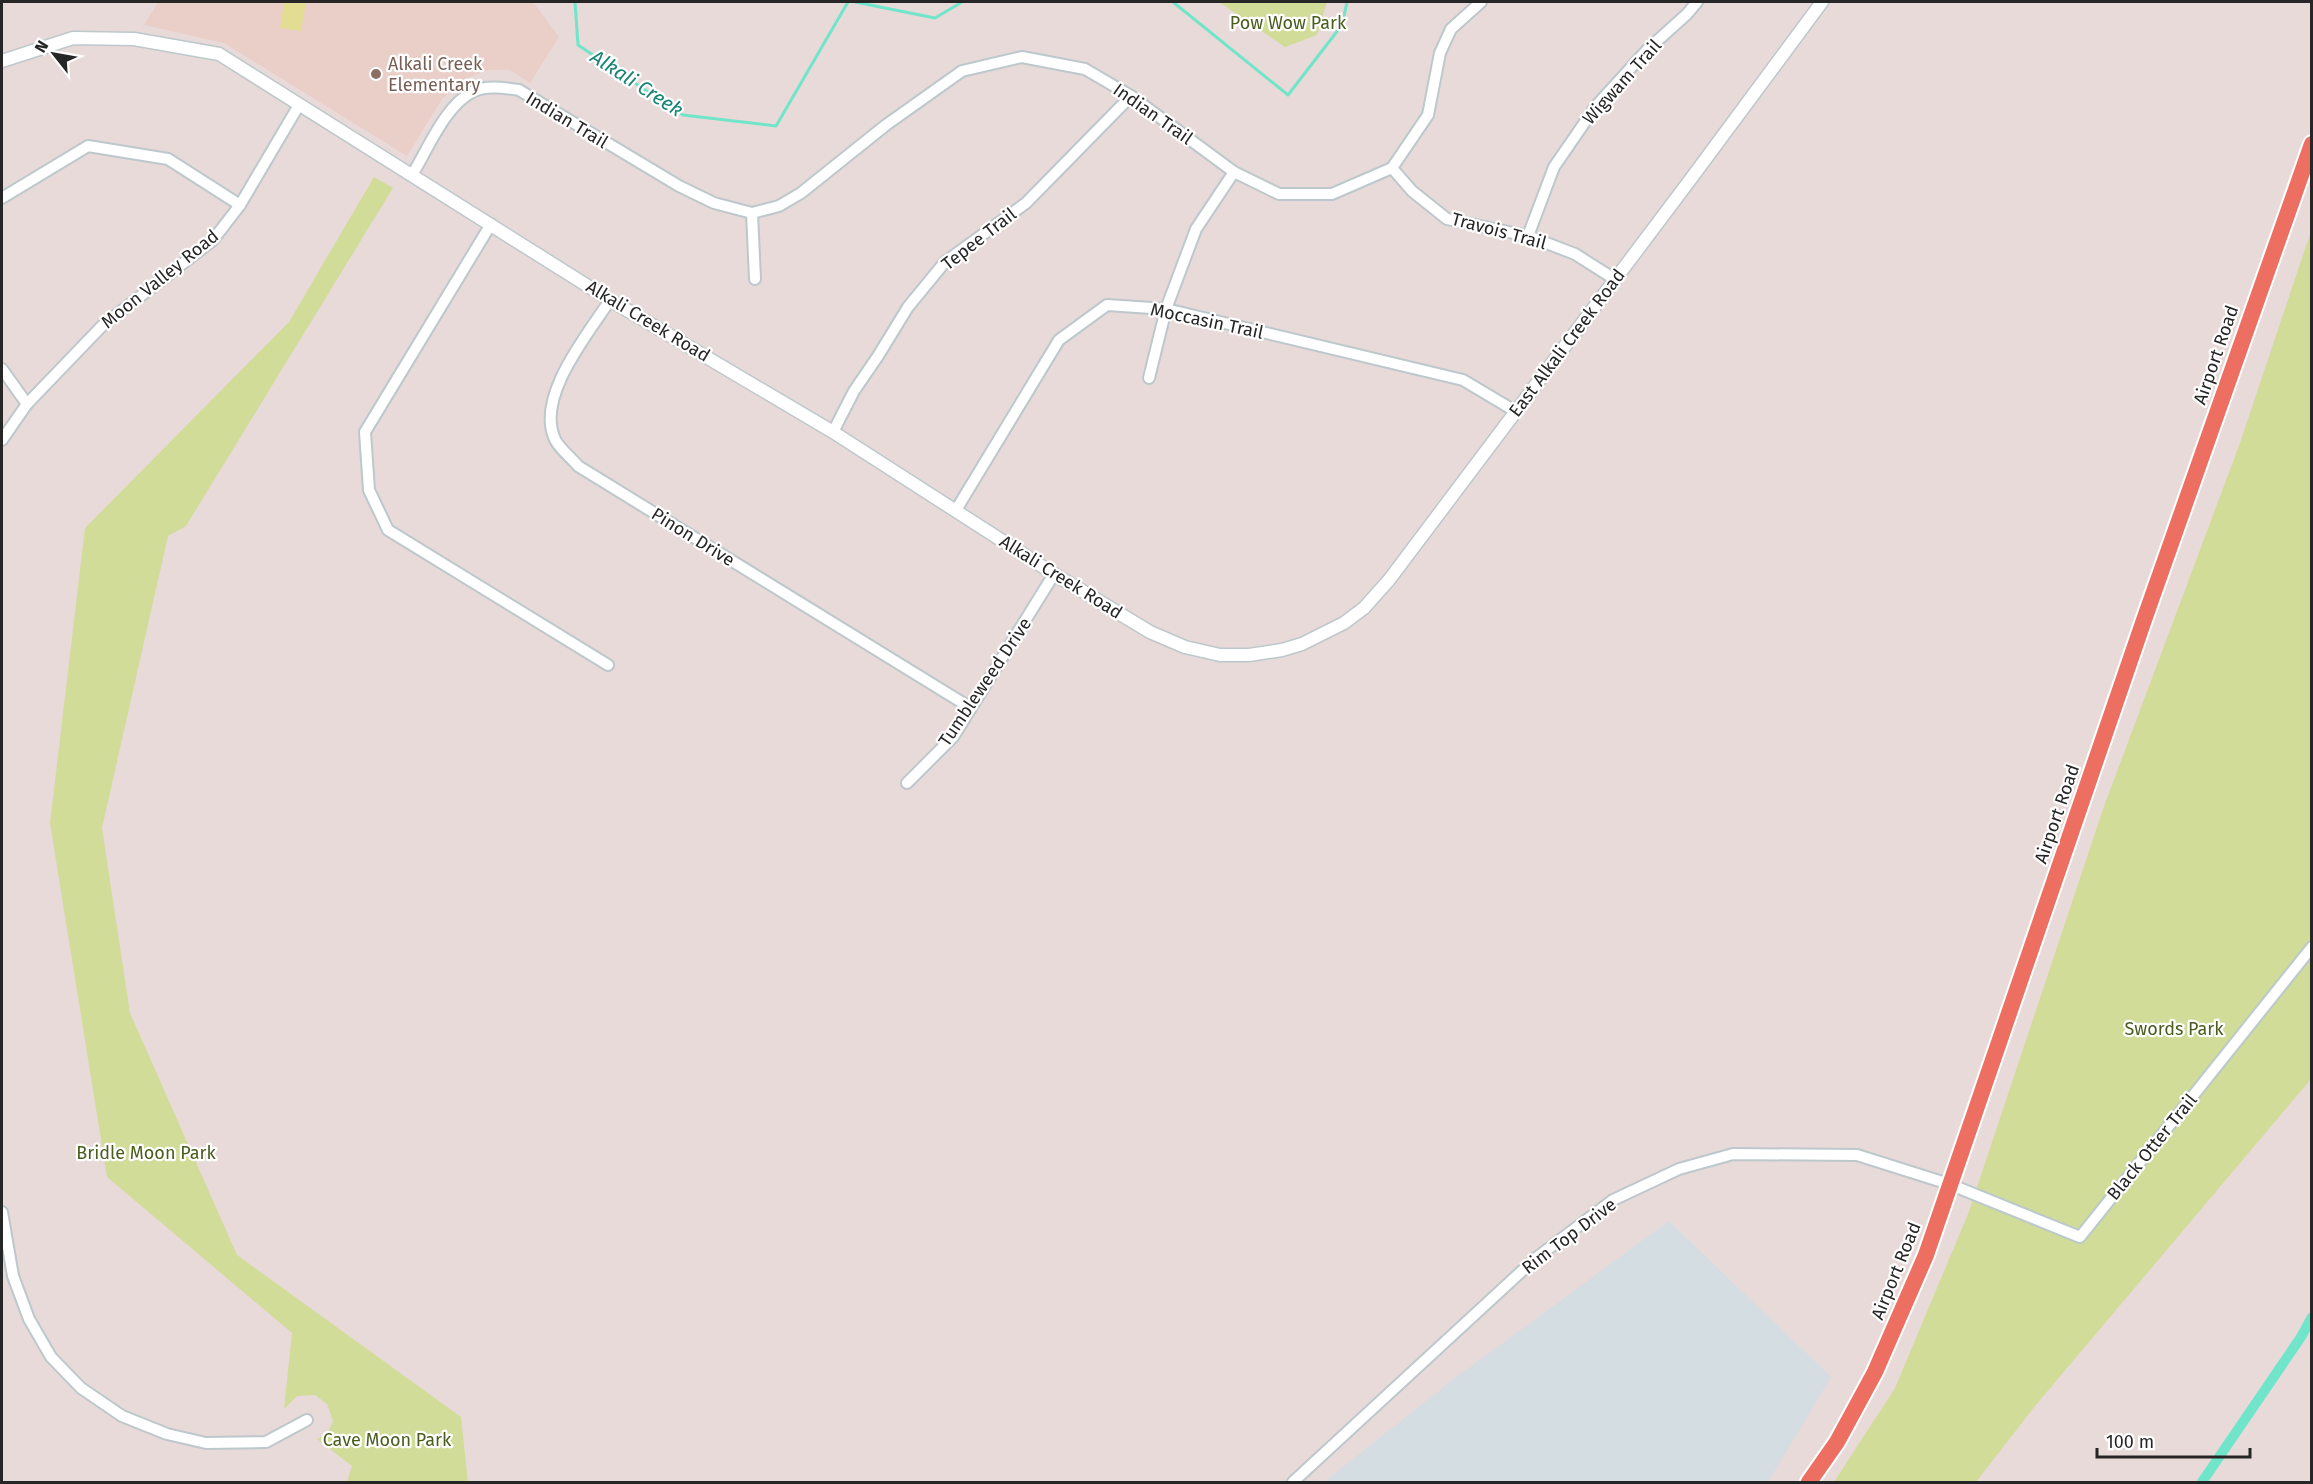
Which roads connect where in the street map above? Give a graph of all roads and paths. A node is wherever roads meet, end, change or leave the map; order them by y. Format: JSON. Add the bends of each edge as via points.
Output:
{"nodes":[{"id":1,"x":1481,"y":2,"type":"edge"},
{"id":2,"x":1697,"y":2,"type":"edge"},
{"id":3,"x":1822,"y":2,"type":"edge"},
{"id":4,"x":2,"y":61,"type":"edge"},
{"id":5,"x":1131,"y":96,"type":"junction"},
{"id":6,"x":299,"y":105,"type":"junction"},
{"id":7,"x":2312,"y":144,"type":"edge"},
{"id":8,"x":1392,"y":168,"type":"junction"},
{"id":9,"x":1234,"y":172,"type":"junction"},
{"id":10,"x":412,"y":175,"type":"junction"},
{"id":11,"x":2,"y":198,"type":"edge"},
{"id":12,"x":240,"y":205,"type":"junction"},
{"id":13,"x":752,"y":213,"type":"junction"},
{"id":14,"x":491,"y":224,"type":"junction"},
{"id":15,"x":1528,"y":236,"type":"junction"},
{"id":16,"x":755,"y":279,"type":"dead end"},
{"id":17,"x":1616,"y":280,"type":"junction"},
{"id":18,"x":610,"y":300,"type":"junction"},
{"id":19,"x":1166,"y":309,"type":"junction"},
{"id":20,"x":2,"y":369,"type":"edge"},
{"id":21,"x":1149,"y":378,"type":"dead end"},
{"id":22,"x":27,"y":404,"type":"junction"},
{"id":23,"x":1515,"y":411,"type":"junction"},
{"id":24,"x":833,"y":432,"type":"junction"},
{"id":25,"x":2,"y":440,"type":"edge"},
{"id":26,"x":956,"y":510,"type":"junction"},
{"id":27,"x":1054,"y":574,"type":"junction"},
{"id":28,"x":1282,"y":650,"type":"joint"},
{"id":29,"x":608,"y":665,"type":"dead end"},
{"id":30,"x":971,"y":708,"type":"junction"},
{"id":31,"x":908,"y":783,"type":"dead end"},
{"id":32,"x":2312,"y":947,"type":"edge"},
{"id":33,"x":1949,"y":1184,"type":"junction"},
{"id":34,"x":2,"y":1212,"type":"edge"},
{"id":35,"x":307,"y":1420,"type":"dead end"},
{"id":36,"x":1293,"y":1482,"type":"edge"},
{"id":37,"x":1809,"y":1482,"type":"edge"}],
"edges":[{"from":1,"to":8,"type":"street","via":[[1451,29],[1440,53],[1428,115]]},
{"from":2,"to":15,"type":"street","name":"Wigwam Trail","via":[[1596,106],[1554,167]]},
{"from":3,"to":17,"type":"street","name":"East Alkali Creek Road"},
{"from":4,"to":6,"type":"street","name":"Alkali Creek Road","via":[[73,38],[134,39],[219,54]]},
{"from":5,"to":9,"type":"street","name":"Indian Trail"},
{"from":5,"to":13,"type":"street","name":"Indian Trail","via":[[1085,69],[1022,57],[962,71],[801,193],[779,206]]},
{"from":5,"to":24,"type":"street","name":"Tepee Trail","via":[[1026,203],[945,262],[908,307],[854,391]]},
{"from":6,"to":10,"type":"street","name":"Alkali Creek Road"},
{"from":6,"to":12,"type":"street","name":"Moon Valley Road"},
{"from":7,"to":33,"type":"highway","name":"Airport Road"},
{"from":8,"to":9,"type":"street","name":"Indian Trail","via":[[1332,194],[1279,194]]},
{"from":8,"to":15,"type":"street","name":"Travois Trail","via":[[1412,191],[1447,219]]},
{"from":9,"to":19,"type":"street","via":[[1196,229]]},
{"from":10,"to":13,"type":"street","name":"Indian Trail","via":[[452,108],[474,91],[498,87],[519,90],[679,186],[714,203]]},
{"from":10,"to":14,"type":"street","name":"Alkali Creek Road"},
{"from":11,"to":12,"type":"street","via":[[88,146],[168,159]]},
{"from":12,"to":22,"type":"street","name":"Moon Valley Road","via":[[213,240],[102,326]]},
{"from":13,"to":16,"type":"street"},
{"from":14,"to":18,"type":"street","name":"Alkali Creek Road"},
{"from":14,"to":29,"type":"street","via":[[364,432],[369,490],[388,530]]},
{"from":15,"to":17,"type":"street","name":"Travois Trail","via":[[1575,254]]},
{"from":17,"to":23,"type":"street","name":"East Alkali Creek Road"},
{"from":18,"to":24,"type":"street","name":"Alkali Creek Road"},
{"from":18,"to":30,"type":"street","name":"Pinon Drive","via":[[560,380],[551,414],[554,438],[578,465]]},
{"from":19,"to":21,"type":"street"},
{"from":19,"to":23,"type":"street","name":"Moccasin Trail","via":[[1463,380]]},
{"from":19,"to":26,"type":"street","name":"Moccasin Trail","via":[[1107,305],[1059,340]]},
{"from":20,"to":22,"type":"street"},
{"from":22,"to":25,"type":"street","name":"Moon Valley Road"},
{"from":23,"to":28,"type":"street","name":"East Alkali Creek Road","via":[[1364,608],[1321,636]]},
{"from":24,"to":26,"type":"street","name":"Alkali Creek Road"},
{"from":26,"to":27,"type":"street","name":"Alkali Creek Road"},
{"from":27,"to":28,"type":"street","name":"Alkali Creek Road","via":[[1150,632],[1185,647],[1220,655]]},
{"from":27,"to":30,"type":"street","name":"Tumbleweed Drive"},
{"from":30,"to":31,"type":"street","name":"Tumbleweed Drive","via":[[953,737]]},
{"from":32,"to":33,"type":"street","name":"Black Otter Trail","via":[[2080,1237]]},
{"from":33,"to":36,"type":"street","name":"Rim Top Drive","via":[[1857,1155],[1733,1154],[1679,1169],[1613,1200],[1536,1258]]},
{"from":33,"to":37,"type":"highway","name":"Airport Road","via":[[1926,1255],[1875,1372],[1837,1442]]},
{"from":34,"to":35,"type":"street","via":[[13,1276],[28,1319],[51,1357],[81,1388],[123,1416],[167,1434],[206,1443],[267,1443]]}]}
